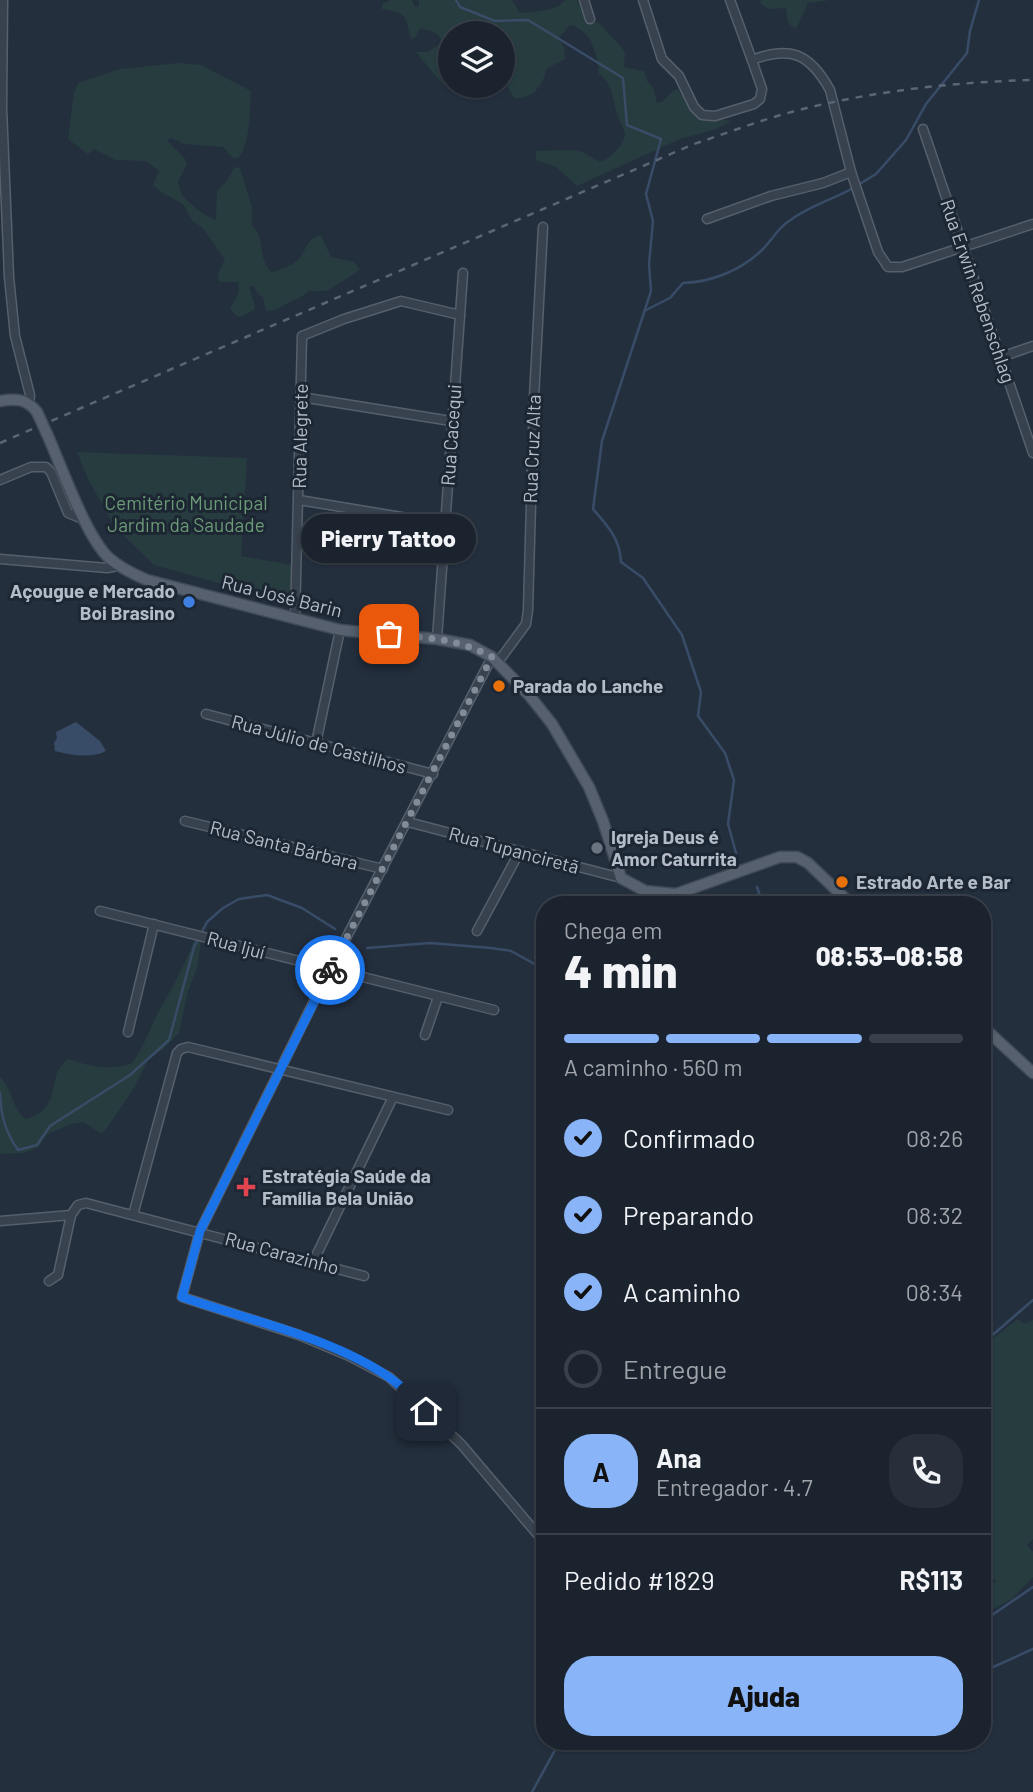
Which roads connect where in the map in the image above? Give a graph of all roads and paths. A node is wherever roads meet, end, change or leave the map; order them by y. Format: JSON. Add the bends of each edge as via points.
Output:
{"nodes":[{"id":1,"x":3,"y":0,"type":"edge"},
{"id":2,"x":584,"y":0,"type":"edge"},
{"id":3,"x":643,"y":0,"type":"edge"},
{"id":4,"x":730,"y":0,"type":"edge"},
{"id":5,"x":590,"y":19,"type":"dead end"},
{"id":6,"x":752,"y":60,"type":"junction"},
{"id":7,"x":923,"y":129,"type":"dead end"},
{"id":8,"x":851,"y":172,"type":"junction"},
{"id":9,"x":707,"y":219,"type":"dead end"},
{"id":10,"x":1033,"y":224,"type":"edge"},
{"id":11,"x":543,"y":228,"type":"dead end"},
{"id":12,"x":963,"y":246,"type":"junction"},
{"id":13,"x":463,"y":273,"type":"dead end"},
{"id":14,"x":460,"y":315,"type":"junction"},
{"id":15,"x":1033,"y":346,"type":"edge"},
{"id":16,"x":1001,"y":357,"type":"junction"},
{"id":17,"x":301,"y":397,"type":"junction"},
{"id":18,"x":0,"y":401,"type":"edge"},
{"id":19,"x":29,"y":403,"type":"junction"},
{"id":20,"x":451,"y":421,"type":"junction"},
{"id":21,"x":1033,"y":453,"type":"edge"},
{"id":22,"x":0,"y":480,"type":"edge"},
{"id":23,"x":299,"y":500,"type":"junction"},
{"id":24,"x":85,"y":520,"type":"junction"},
{"id":25,"x":444,"y":524,"type":"junction"},
{"id":26,"x":0,"y":559,"type":"edge"},
{"id":27,"x":118,"y":566,"type":"junction"},
{"id":28,"x":295,"y":619,"type":"junction"},
{"id":29,"x":340,"y":630,"type":"junction"},
{"id":30,"x":437,"y":639,"type":"junction"},
{"id":31,"x":495,"y":660,"type":"junction"},
{"id":32,"x":206,"y":714,"type":"dead end"},
{"id":33,"x":316,"y":743,"type":"junction"},
{"id":34,"x":433,"y":774,"type":"junction"},
{"id":35,"x":185,"y":821,"type":"dead end"},
{"id":36,"x":408,"y":822,"type":"junction"},
{"id":37,"x":520,"y":851,"type":"junction"},
{"id":38,"x":383,"y":869,"type":"junction"},
{"id":39,"x":621,"y":878,"type":"junction"},
{"id":40,"x":843,"y":896,"type":"edge"},
{"id":41,"x":100,"y":911,"type":"dead end"},
{"id":42,"x":154,"y":923,"type":"junction"},
{"id":43,"x":477,"y":931,"type":"dead end"},
{"id":44,"x":331,"y":969,"type":"junction"},
{"id":45,"x":438,"y":997,"type":"junction"},
{"id":46,"x":494,"y":1010,"type":"dead end"},
{"id":47,"x":128,"y":1032,"type":"dead end"},
{"id":48,"x":991,"y":1034,"type":"edge"},
{"id":49,"x":425,"y":1035,"type":"dead end"},
{"id":50,"x":280,"y":1069,"type":"junction"},
{"id":51,"x":1033,"y":1073,"type":"edge"},
{"id":52,"x":393,"y":1097,"type":"junction"},
{"id":53,"x":448,"y":1110,"type":"dead end"},
{"id":54,"x":71,"y":1215,"type":"junction"},
{"id":55,"x":133,"y":1215,"type":"junction"},
{"id":56,"x":0,"y":1221,"type":"edge"},
{"id":57,"x":200,"y":1231,"type":"junction"},
{"id":58,"x":313,"y":1262,"type":"junction"},
{"id":59,"x":364,"y":1276,"type":"dead end"},
{"id":60,"x":49,"y":1281,"type":"dead end"},
{"id":61,"x":536,"y":1533,"type":"edge"}],
"edges":[{"from":1,"to":19,"type":"street","via":[[9,277]]},
{"from":2,"to":5,"type":"street"},
{"from":3,"to":6,"type":"street","via":[[662,59],[702,115],[715,116],[761,99]]},
{"from":4,"to":6,"type":"street"},
{"from":6,"to":8,"type":"street","via":[[779,53],[812,63],[830,90]]},
{"from":7,"to":12,"type":"street","name":"Rua Erwin Rebenschlag"},
{"from":8,"to":9,"type":"street"},
{"from":8,"to":12,"type":"street","via":[[878,252],[888,267],[902,267]]},
{"from":10,"to":12,"type":"street"},
{"from":11,"to":31,"type":"street","name":"Rua Cruz Alta","via":[[528,610],[526,624]]},
{"from":12,"to":16,"type":"street","name":"Rua Erwin Rebenschlag"},
{"from":13,"to":14,"type":"street","name":"Rua Cacequi"},
{"from":14,"to":17,"type":"street","name":"Rua Alegrete","via":[[401,301],[302,336]]},
{"from":14,"to":20,"type":"street","name":"Rua Cacequi"},
{"from":15,"to":16,"type":"street"},
{"from":16,"to":21,"type":"street","name":"Rua Erwin Rebenschlag"},
{"from":17,"to":20,"type":"street"},
{"from":17,"to":23,"type":"street","name":"Rua Alegrete"},
{"from":18,"to":19,"type":"main road"},
{"from":19,"to":24,"type":"main road","name":"Rua José Barin","bridge":true},
{"from":20,"to":25,"type":"street","name":"Rua Cacequi"},
{"from":22,"to":24,"type":"street","via":[[32,467],[46,467],[68,513]]},
{"from":23,"to":25,"type":"street"},
{"from":23,"to":28,"type":"street","name":"Rua Alegrete"},
{"from":24,"to":27,"type":"main road","name":"Rua José Barin","via":[[106,556]]},
{"from":25,"to":30,"type":"street","name":"Rua Cacequi"},
{"from":26,"to":27,"type":"street"},
{"from":27,"to":28,"type":"main road","name":"Rua José Barin","via":[[147,580]]},
{"from":28,"to":29,"type":"main road","name":"Rua José Barin"},
{"from":29,"to":30,"type":"main road","name":"Rua José Barin"},
{"from":29,"to":33,"type":"street"},
{"from":30,"to":31,"type":"main road","name":"Rua José Barin","via":[[470,645]]},
{"from":31,"to":34,"type":"street","name":"Rua Cruz Alta"},
{"from":31,"to":39,"type":"main road","name":"Rua José Barin","via":[[552,724],[589,787]]},
{"from":32,"to":33,"type":"street","name":"Rua Júlio de Castilhos"},
{"from":33,"to":34,"type":"street","name":"Rua Júlio de Castilhos"},
{"from":34,"to":36,"type":"street","name":"Rua Cruz Alta"},
{"from":35,"to":38,"type":"street","name":"Rua Santa Bárbara"},
{"from":36,"to":37,"type":"street","name":"Rua Tupanciretã"},
{"from":36,"to":38,"type":"street","name":"Rua Cruz Alta"},
{"from":37,"to":39,"type":"street","name":"Rua Tupanciretã"},
{"from":37,"to":43,"type":"street"},
{"from":38,"to":44,"type":"street","name":"Rua Cruz Alta"},
{"from":39,"to":40,"type":"main road","via":[[645,891],[676,894],[780,857],[797,857]]},
{"from":41,"to":42,"type":"street","name":"Rua Ijuí"},
{"from":42,"to":44,"type":"street","name":"Rua Ijuí"},
{"from":42,"to":47,"type":"street"},
{"from":44,"to":45,"type":"street","name":"Rua Ijuí"},
{"from":44,"to":50,"type":"street","name":"Rua Cruz Alta"},
{"from":45,"to":46,"type":"street","name":"Rua Ijuí"},
{"from":45,"to":49,"type":"street"},
{"from":48,"to":51,"type":"main road"},
{"from":50,"to":52,"type":"street"},
{"from":50,"to":55,"type":"street","via":[[181,1049]]},
{"from":50,"to":57,"type":"street","name":"Rua Cruz Alta"},
{"from":52,"to":53,"type":"street"},
{"from":52,"to":58,"type":"street"},
{"from":54,"to":55,"type":"street","name":"Rua Carazinho","via":[[86,1203]]},
{"from":54,"to":56,"type":"street"},
{"from":54,"to":60,"type":"street","via":[[58,1275]]},
{"from":55,"to":57,"type":"street","name":"Rua Carazinho"},
{"from":57,"to":58,"type":"street","name":"Rua Carazinho"},
{"from":57,"to":61,"type":"street","name":"Rua Cruz Alta","via":[[182,1297],[299,1335],[389,1377],[461,1444]]},
{"from":58,"to":59,"type":"street","name":"Rua Carazinho"}]}
